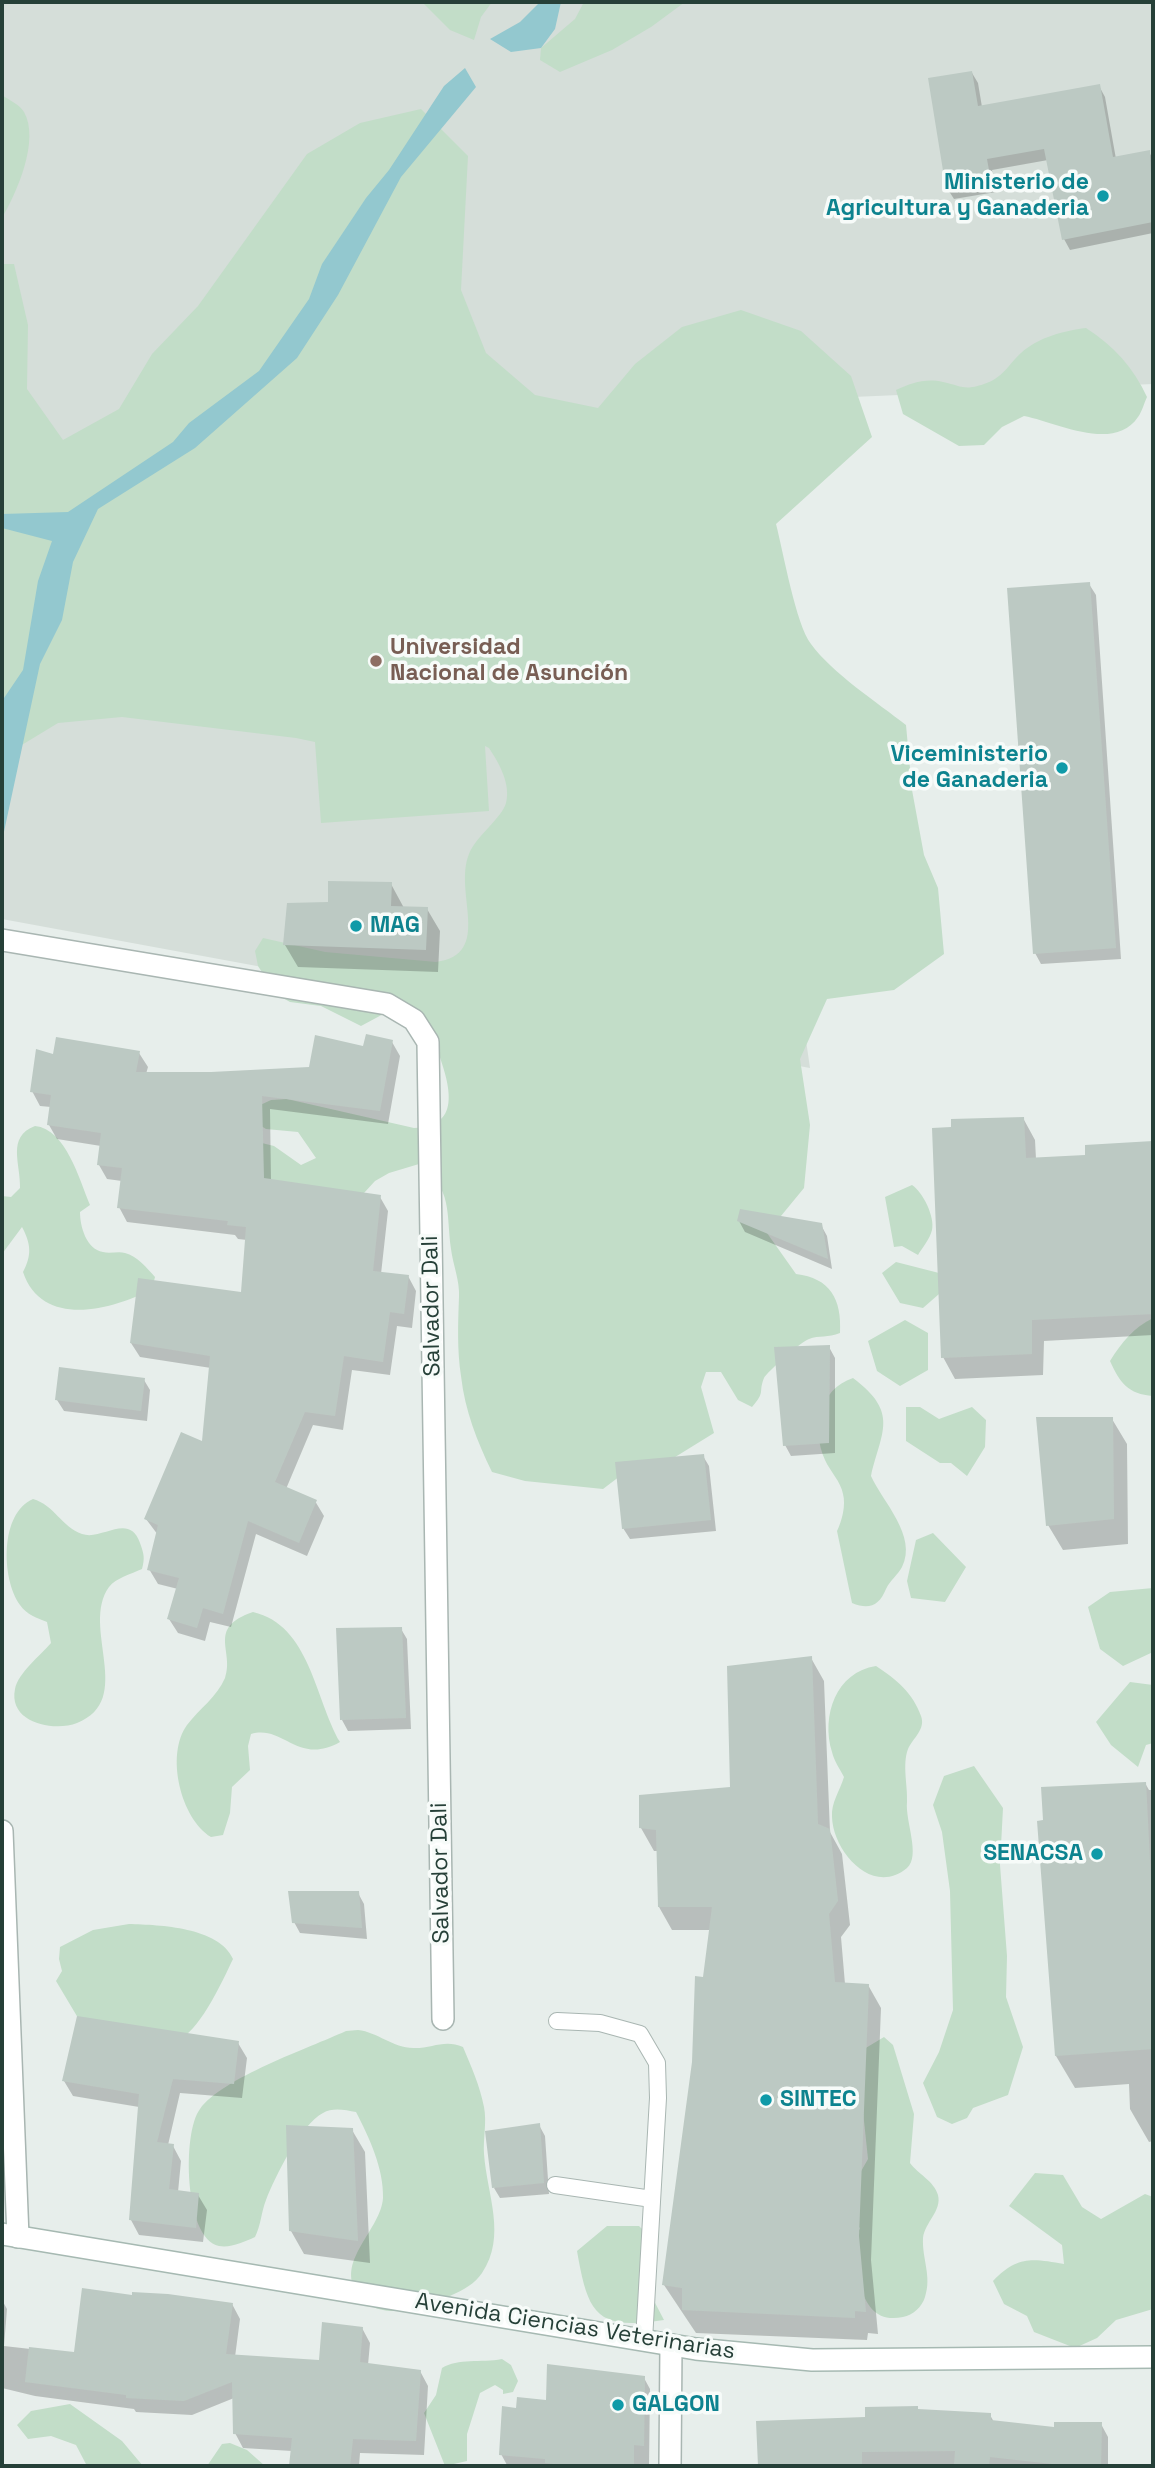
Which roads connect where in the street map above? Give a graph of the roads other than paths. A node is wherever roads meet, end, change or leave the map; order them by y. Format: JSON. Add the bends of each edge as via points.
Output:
{"nodes":[{"id":1,"x":2,"y":940,"type":"edge"},
{"id":2,"x":2,"y":1831,"type":"edge"},
{"id":3,"x":443,"y":2019,"type":"dead end"},
{"id":4,"x":557,"y":2021,"type":"dead end"},
{"id":5,"x":555,"y":2185,"type":"dead end"},
{"id":6,"x":652,"y":2199,"type":"junction"},
{"id":7,"x":10,"y":2235,"type":"edge"},
{"id":8,"x":644,"y":2340,"type":"junction"},
{"id":9,"x":671,"y":2344,"type":"junction"},
{"id":10,"x":1153,"y":2357,"type":"edge"},
{"id":11,"x":670,"y":2466,"type":"edge"}],
"edges":[{"from":1,"to":3,"type":"street","name":"Salvador Dali","via":[[387,1004],[414,1020],[428,1042]]},
{"from":2,"to":7,"type":"street"},
{"from":4,"to":6,"type":"lane","via":[[600,2024],[640,2034],[657,2063]]},
{"from":5,"to":6,"type":"lane"},
{"from":6,"to":8,"type":"lane"},
{"from":7,"to":8,"type":"street","name":"Avenida Ciencias Veterinarias"},
{"from":8,"to":9,"type":"street","name":"Avenida Ciencias Veterinarias"},
{"from":9,"to":10,"type":"street","name":"Avenida Ciencias Veterinarias","via":[[812,2360]]},
{"from":9,"to":11,"type":"street"}]}
